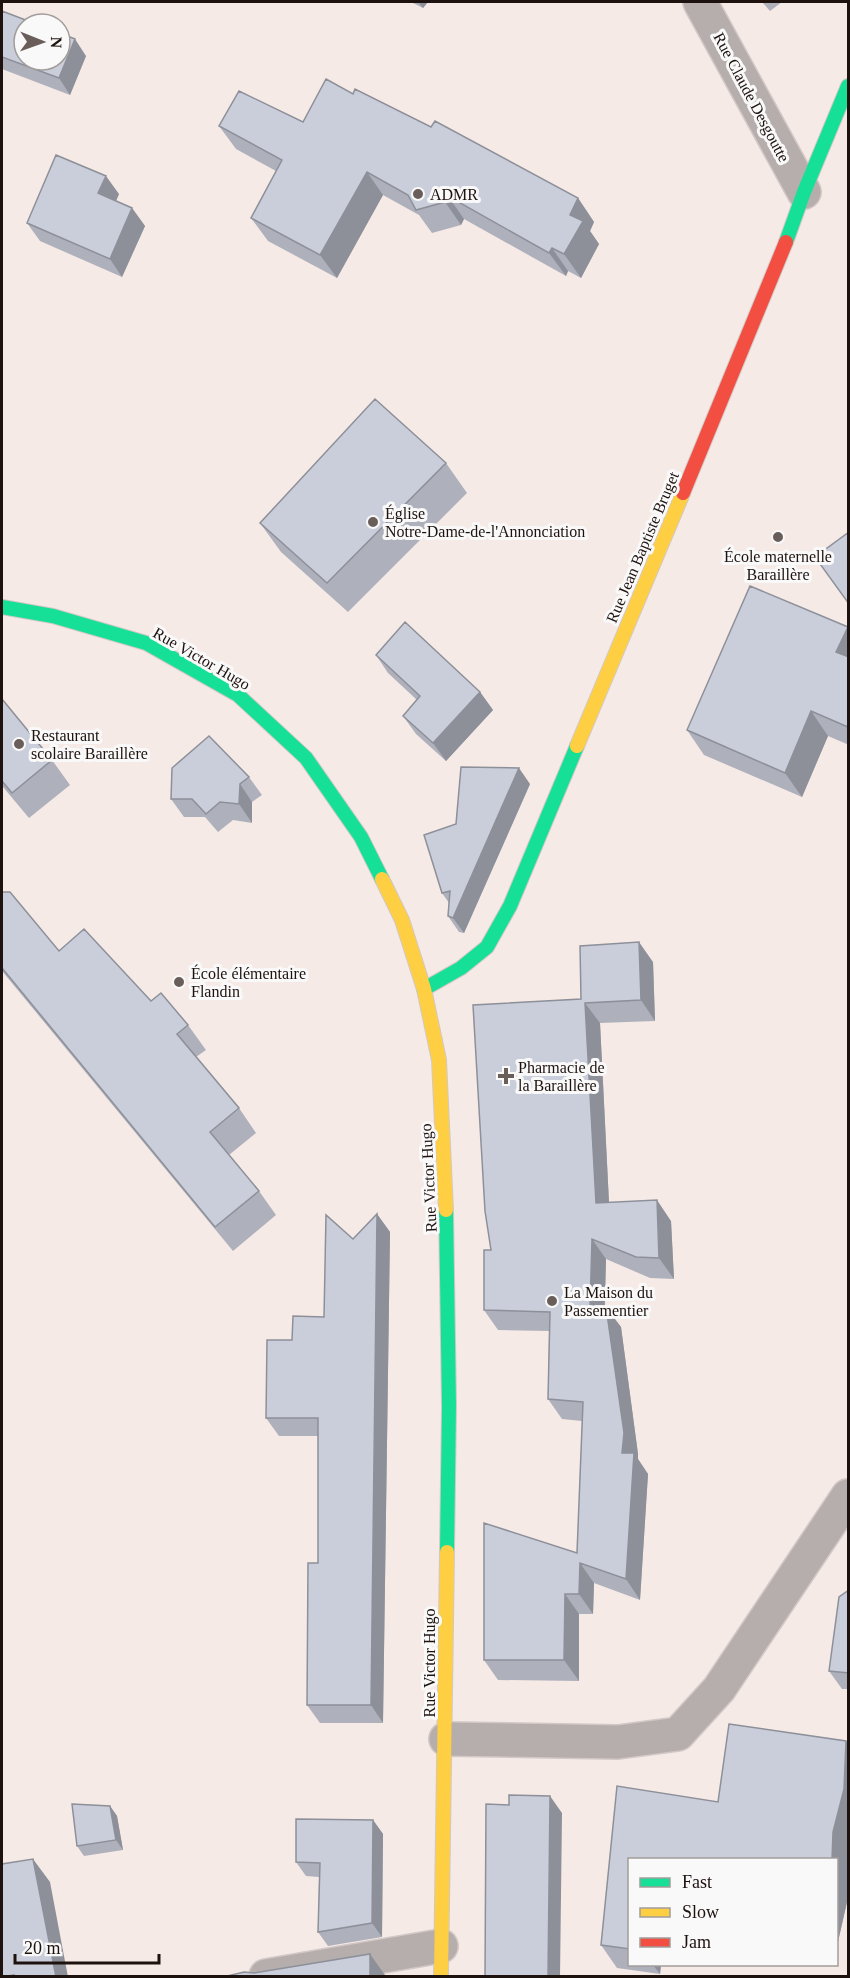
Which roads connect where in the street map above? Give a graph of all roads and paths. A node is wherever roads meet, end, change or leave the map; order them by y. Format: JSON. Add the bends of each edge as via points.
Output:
{"nodes":[{"id":1,"x":700,"y":2,"type":"edge"},
{"id":2,"x":849,"y":86,"type":"edge"},
{"id":3,"x":804,"y":192,"type":"junction"},
{"id":4,"x":2,"y":607,"type":"edge"},
{"id":5,"x":424,"y":989,"type":"junction"},
{"id":6,"x":849,"y":1496,"type":"edge"},
{"id":7,"x":446,"y":1739,"type":"junction"},
{"id":8,"x":441,"y":1961,"type":"edge"},
{"id":9,"x":266,"y":1977,"type":"edge"}],
"edges":[{"from":1,"to":3,"type":"street","name":"Rue Claude Desgoutte"},
{"from":2,"to":3,"type":"main road","name":"Rue Jean Baptiste Bruget"},
{"from":3,"to":5,"type":"main road","name":"Rue Jean Baptiste Bruget","via":[[774,273],[510,906],[487,947],[461,968]]},
{"from":4,"to":5,"type":"main road","name":"Rue Victor Hugo","via":[[52,616],[146,643],[238,695],[306,758],[361,837],[402,920]]},
{"from":5,"to":7,"type":"main road","name":"Rue Victor Hugo","via":[[439,1060],[448,1253]]},
{"from":6,"to":7,"type":"street","via":[[719,1689],[678,1734],[618,1742]]},
{"from":7,"to":8,"type":"main road","name":"Rue Victor Hugo"},
{"from":8,"to":9,"type":"street"}]}
